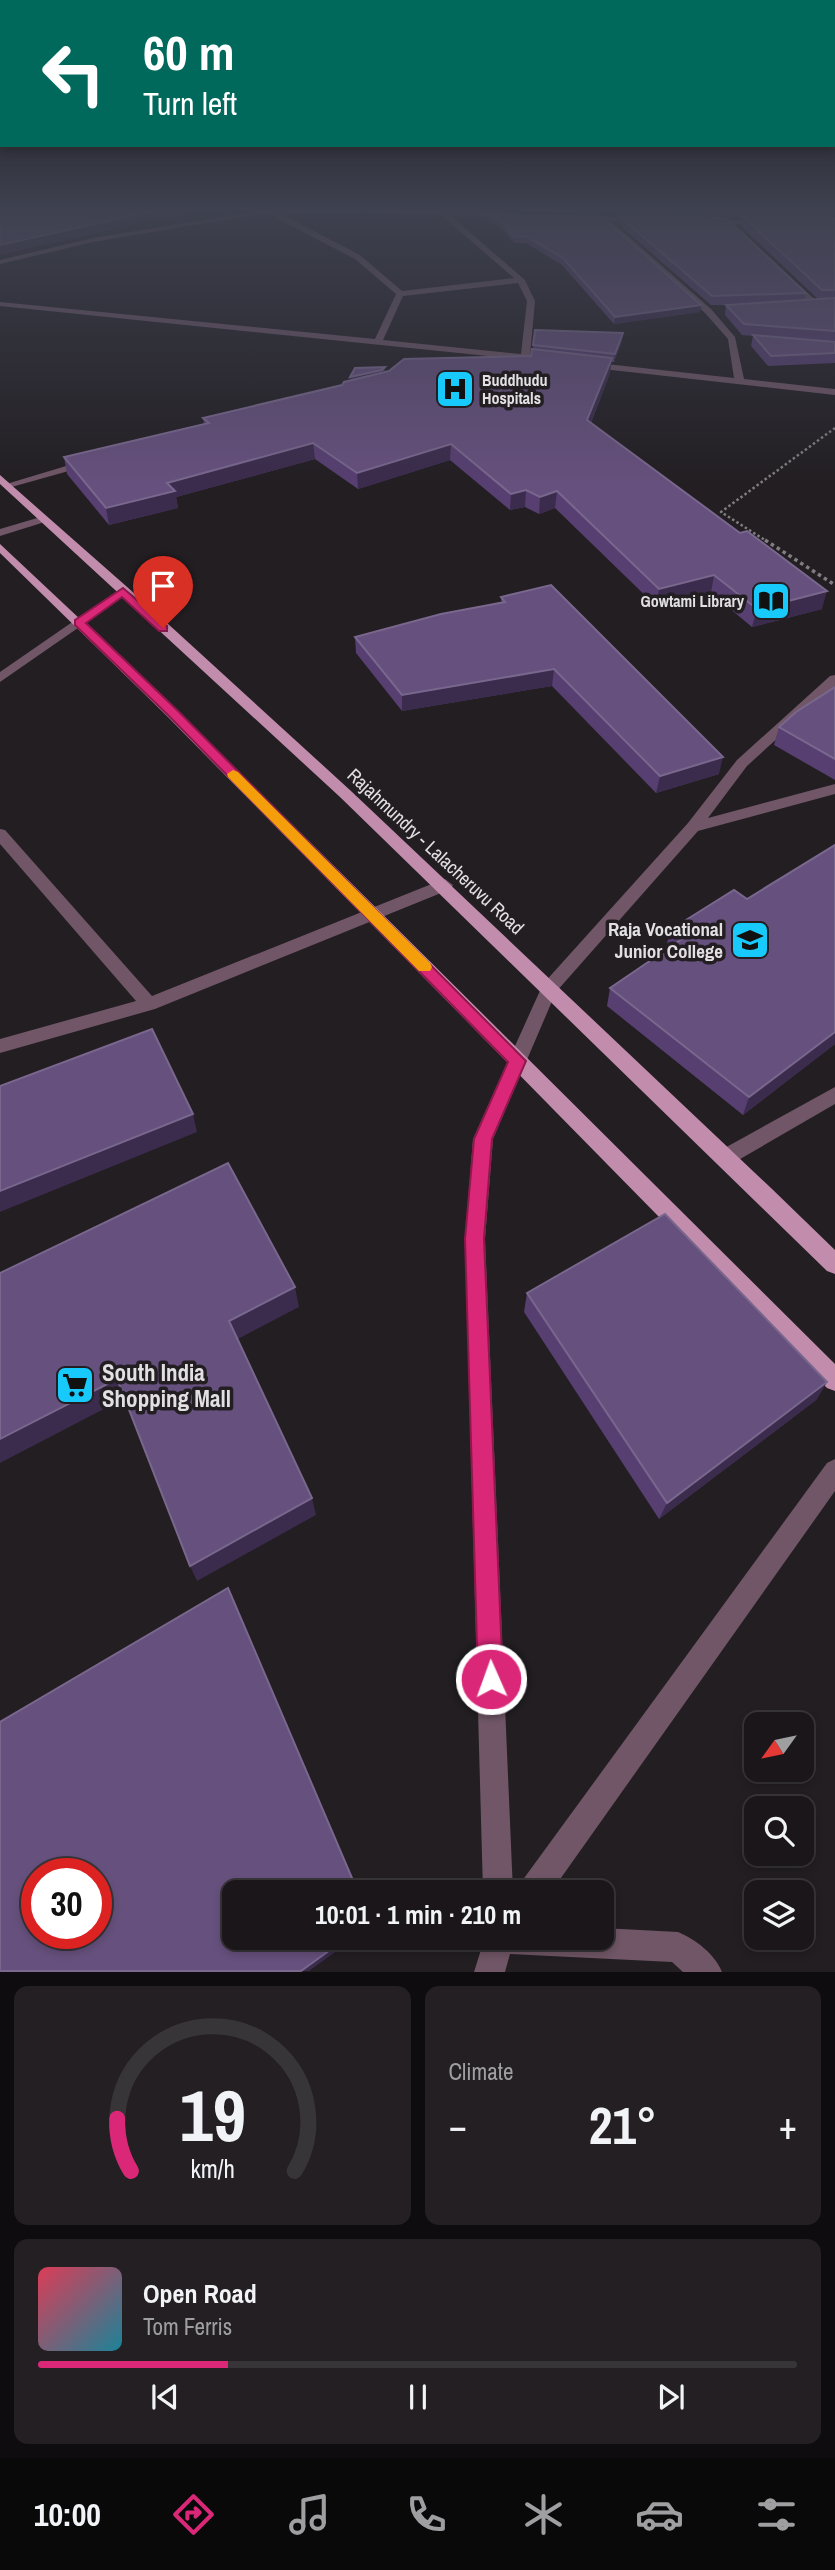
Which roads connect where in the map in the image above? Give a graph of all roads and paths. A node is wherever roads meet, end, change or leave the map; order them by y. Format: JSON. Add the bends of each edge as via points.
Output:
{"nodes":[{"id":1,"x":397,"y":301,"type":"edge"},
{"id":2,"x":531,"y":301,"type":"edge"},
{"id":3,"x":697,"y":301,"type":"edge"},
{"id":4,"x":812,"y":301,"type":"edge"},
{"id":5,"x":0,"y":304,"type":"edge"},
{"id":6,"x":835,"y":304,"type":"edge"},
{"id":7,"x":804,"y":306,"type":"edge"},
{"id":8,"x":817,"y":306,"type":"junction"},
{"id":9,"x":722,"y":310,"type":"edge"},
{"id":10,"x":708,"y":311,"type":"junction"},
{"id":11,"x":732,"y":339,"type":"junction"},
{"id":12,"x":745,"y":340,"type":"edge"},
{"id":13,"x":377,"y":344,"type":"junction"},
{"id":14,"x":524,"y":357,"type":"junction"},
{"id":15,"x":551,"y":360,"type":"edge"},
{"id":16,"x":578,"y":363,"type":"edge"},
{"id":17,"x":740,"y":383,"type":"junction"},
{"id":18,"x":835,"y":393,"type":"edge"},
{"id":19,"x":835,"y":428,"type":"edge"},
{"id":20,"x":99,"y":458,"type":"edge"},
{"id":21,"x":4,"y":482,"type":"edge"},
{"id":22,"x":44,"y":519,"type":"junction"},
{"id":23,"x":0,"y":533,"type":"edge"},
{"id":24,"x":0,"y":547,"type":"edge"},
{"id":25,"x":835,"y":585,"type":"edge"},
{"id":26,"x":123,"y":591,"type":"junction"},
{"id":27,"x":79,"y":622,"type":"junction"},
{"id":28,"x":0,"y":678,"type":"edge"},
{"id":29,"x":835,"y":679,"type":"edge"},
{"id":30,"x":835,"y":789,"type":"edge"},
{"id":31,"x":693,"y":827,"type":"junction"},
{"id":32,"x":0,"y":834,"type":"edge"},
{"id":33,"x":445,"y":885,"type":"junction"},
{"id":34,"x":372,"y":915,"type":"junction"},
{"id":35,"x":550,"y":989,"type":"junction"},
{"id":36,"x":149,"y":1004,"type":"junction"},
{"id":37,"x":0,"y":1046,"type":"edge"},
{"id":38,"x":517,"y":1061,"type":"junction"},
{"id":39,"x":835,"y":1095,"type":"edge"},
{"id":40,"x":728,"y":1156,"type":"junction"},
{"id":41,"x":835,"y":1264,"type":"edge"},
{"id":42,"x":835,"y":1380,"type":"edge"},
{"id":43,"x":835,"y":1471,"type":"edge"},
{"id":44,"x":498,"y":1880,"type":"edge"},
{"id":45,"x":542,"y":1880,"type":"edge"},
{"id":46,"x":614,"y":1944,"type":"edge"},
{"id":47,"x":496,"y":1950,"type":"edge"},
{"id":48,"x":489,"y":1972,"type":"edge"},
{"id":49,"x":707,"y":1972,"type":"edge"}],
"edges":[{"from":1,"to":13,"type":"street"},
{"from":2,"to":14,"type":"street"},
{"from":3,"to":10,"type":"street"},
{"from":4,"to":8,"type":"street"},
{"from":5,"to":13,"type":"street"},
{"from":6,"to":8,"type":"street"},
{"from":7,"to":8,"type":"street"},
{"from":9,"to":10,"type":"street"},
{"from":10,"to":11,"type":"street"},
{"from":11,"to":12,"type":"street"},
{"from":11,"to":17,"type":"street"},
{"from":13,"to":14,"type":"street","via":[[403,350]]},
{"from":14,"to":15,"type":"street"},
{"from":16,"to":17,"type":"street"},
{"from":17,"to":18,"type":"street"},
{"from":19,"to":25,"type":"path","via":[[721,512]]},
{"from":20,"to":21,"type":"street"},
{"from":21,"to":22,"type":"main road","name":"Rajahmundry - Lalacheruvu Road"},
{"from":22,"to":23,"type":"street"},
{"from":22,"to":26,"type":"main road","name":"Rajahmundry - Lalacheruvu Road"},
{"from":24,"to":27,"type":"main road"},
{"from":26,"to":27,"type":"street"},
{"from":26,"to":33,"type":"main road","name":"Rajahmundry - Lalacheruvu Road"},
{"from":27,"to":28,"type":"street"},
{"from":27,"to":34,"type":"main road"},
{"from":29,"to":31,"type":"street","via":[[741,763]]},
{"from":30,"to":31,"type":"street"},
{"from":31,"to":35,"type":"street"},
{"from":32,"to":36,"type":"street"},
{"from":33,"to":34,"type":"street"},
{"from":33,"to":35,"type":"main road","name":"Rajahmundry - Lalacheruvu Road"},
{"from":34,"to":36,"type":"street"},
{"from":34,"to":38,"type":"main road"},
{"from":35,"to":38,"type":"street"},
{"from":35,"to":40,"type":"main road","name":"Rajahmundry - Lalacheruvu Road"},
{"from":36,"to":37,"type":"street"},
{"from":38,"to":42,"type":"main road"},
{"from":38,"to":44,"type":"street","via":[[483,1139],[475,1239]]},
{"from":39,"to":40,"type":"street"},
{"from":40,"to":41,"type":"main road","name":"Rajahmundry - Lalacheruvu Road"},
{"from":43,"to":45,"type":"street"},
{"from":46,"to":49,"type":"street","via":[[678,1947]]},
{"from":47,"to":48,"type":"street"}]}
